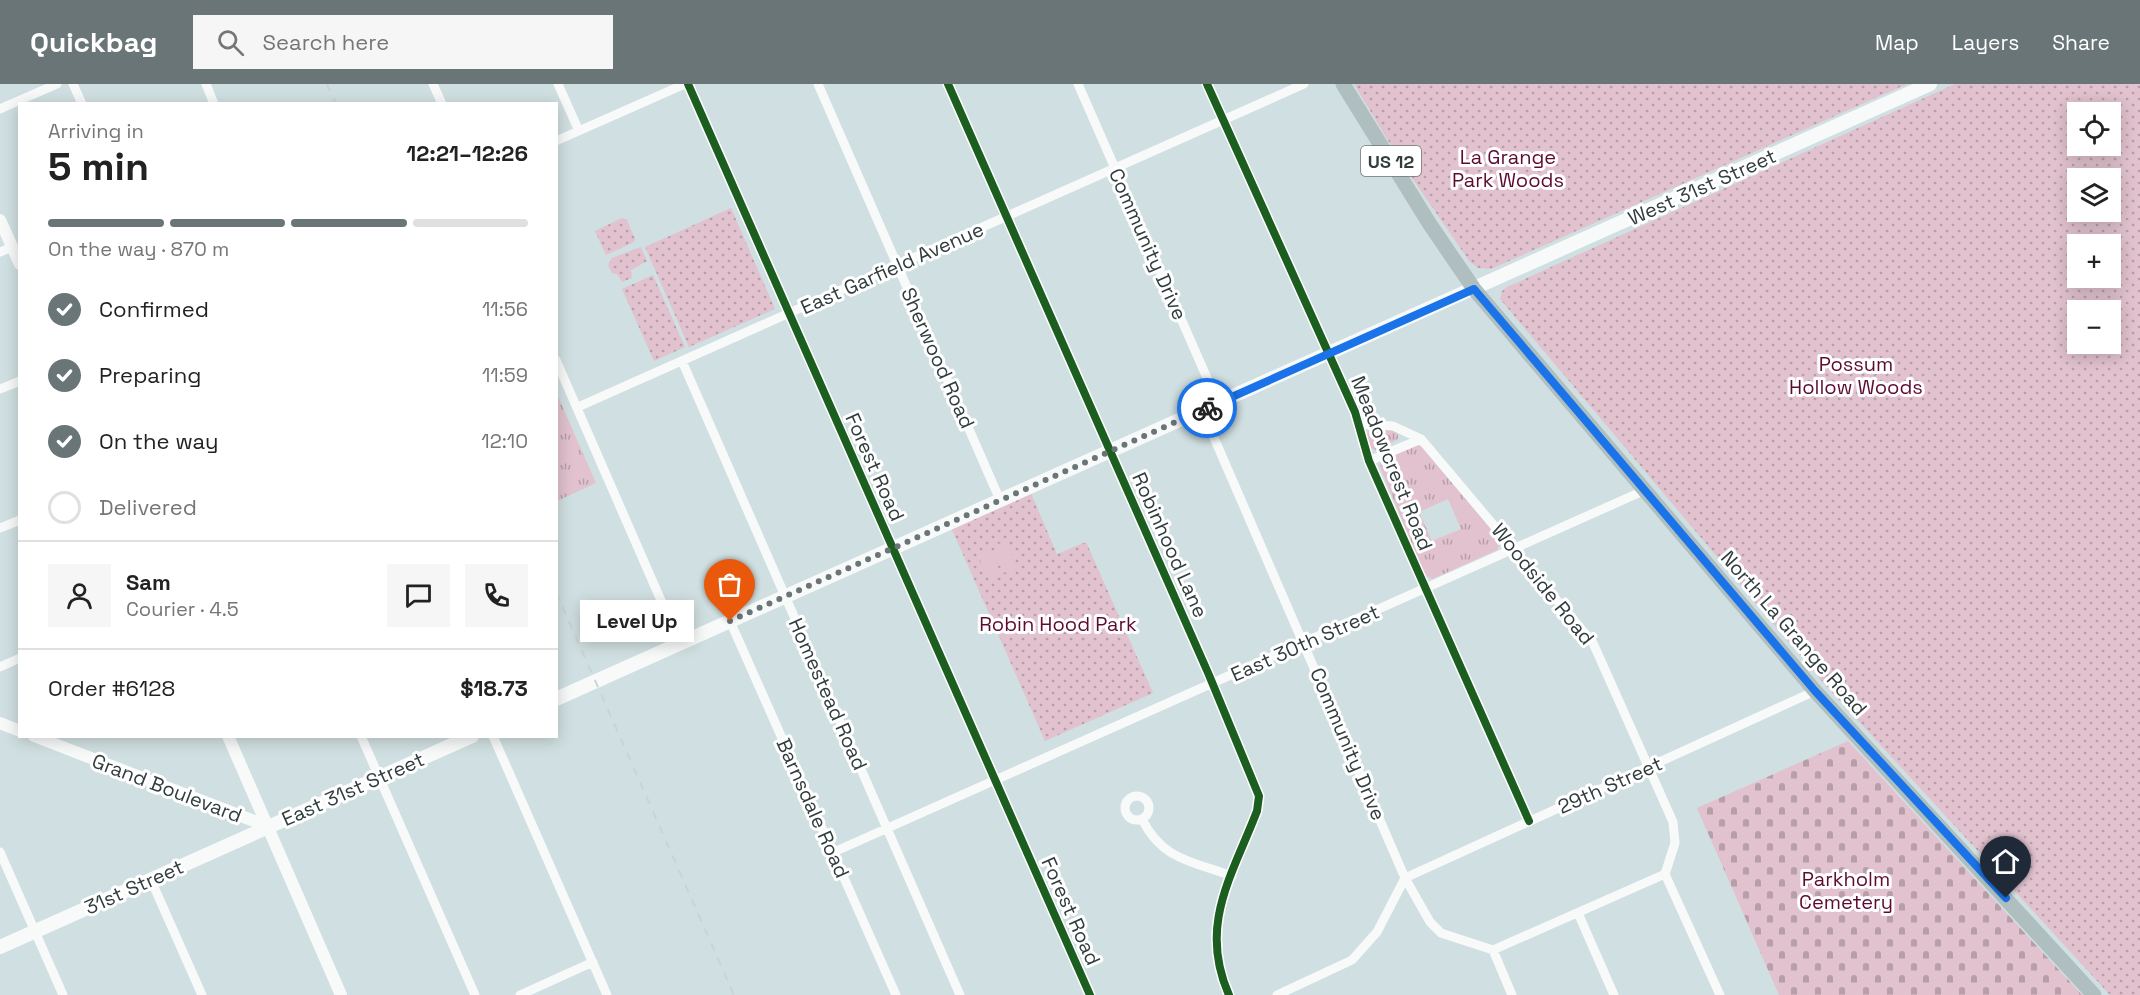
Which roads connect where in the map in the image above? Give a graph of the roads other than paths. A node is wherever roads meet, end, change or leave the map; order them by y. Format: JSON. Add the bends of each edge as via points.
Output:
{"nodes":[{"id":1,"x":57,"y":84,"type":"edge"},
{"id":2,"x":73,"y":84,"type":"edge"},
{"id":3,"x":206,"y":84,"type":"edge"},
{"id":4,"x":433,"y":84,"type":"edge"},
{"id":5,"x":558,"y":84,"type":"edge"},
{"id":6,"x":686,"y":84,"type":"edge"},
{"id":7,"x":818,"y":84,"type":"edge"},
{"id":8,"x":948,"y":84,"type":"edge"},
{"id":9,"x":1078,"y":84,"type":"edge"},
{"id":10,"x":1207,"y":84,"type":"edge"},
{"id":11,"x":1304,"y":84,"type":"edge"},
{"id":12,"x":1343,"y":84,"type":"edge"},
{"id":13,"x":1930,"y":84,"type":"edge"},
{"id":14,"x":81,"y":102,"type":"edge"},
{"id":15,"x":213,"y":102,"type":"edge"},
{"id":16,"x":441,"y":102,"type":"edge"},
{"id":17,"x":0,"y":110,"type":"edge"},
{"id":18,"x":1223,"y":120,"type":"junction"},
{"id":19,"x":579,"y":131,"type":"junction"},
{"id":20,"x":558,"y":140,"type":"edge"},
{"id":21,"x":1115,"y":169,"type":"junction"},
{"id":22,"x":1007,"y":218,"type":"junction"},
{"id":23,"x":0,"y":220,"type":"edge"},
{"id":24,"x":12,"y":247,"type":"junction"},
{"id":25,"x":0,"y":252,"type":"edge"},
{"id":26,"x":18,"y":260,"type":"edge"},
{"id":27,"x":898,"y":266,"type":"junction"},
{"id":28,"x":1474,"y":289,"type":"junction"},
{"id":29,"x":789,"y":313,"type":"junction"},
{"id":30,"x":1329,"y":354,"type":"junction"},
{"id":31,"x":682,"y":361,"type":"junction"},
{"id":32,"x":558,"y":364,"type":"edge"},
{"id":33,"x":18,"y":382,"type":"edge"},
{"id":34,"x":0,"y":389,"type":"edge"},
{"id":35,"x":1218,"y":403,"type":"junction"},
{"id":36,"x":578,"y":407,"type":"junction"},
{"id":37,"x":1202,"y":410,"type":"junction"},
{"id":38,"x":1360,"y":424,"type":"junction"},
{"id":39,"x":1421,"y":439,"type":"junction"},
{"id":40,"x":1110,"y":452,"type":"junction"},
{"id":41,"x":1369,"y":461,"type":"junction"},
{"id":42,"x":1643,"y":491,"type":"junction"},
{"id":43,"x":1000,"y":500,"type":"junction"},
{"id":44,"x":18,"y":521,"type":"edge"},
{"id":45,"x":0,"y":528,"type":"edge"},
{"id":46,"x":893,"y":548,"type":"junction"},
{"id":47,"x":1516,"y":549,"type":"junction"},
{"id":48,"x":1426,"y":589,"type":"junction"},
{"id":49,"x":785,"y":597,"type":"junction"},
{"id":50,"x":730,"y":621,"type":"junction"},
{"id":51,"x":680,"y":644,"type":"junction"},
{"id":52,"x":1305,"y":644,"type":"junction"},
{"id":53,"x":18,"y":659,"type":"edge"},
{"id":54,"x":0,"y":667,"type":"edge"},
{"id":55,"x":1212,"y":685,"type":"junction"},
{"id":56,"x":1815,"y":691,"type":"junction"},
{"id":57,"x":558,"y":698,"type":"edge"},
{"id":58,"x":0,"y":723,"type":"edge"},
{"id":59,"x":18,"y":730,"type":"edge"},
{"id":60,"x":39,"y":738,"type":"edge"},
{"id":61,"x":229,"y":738,"type":"edge"},
{"id":62,"x":362,"y":738,"type":"edge"},
{"id":63,"x":467,"y":738,"type":"edge"},
{"id":64,"x":494,"y":738,"type":"edge"},
{"id":65,"x":1649,"y":767,"type":"junction"},
{"id":66,"x":379,"y":777,"type":"junction"},
{"id":67,"x":996,"y":781,"type":"junction"},
{"id":68,"x":1142,"y":819,"type":"dead end"},
{"id":69,"x":1529,"y":821,"type":"junction"},
{"id":70,"x":267,"y":826,"type":"junction"},
{"id":71,"x":888,"y":829,"type":"junction"},
{"id":72,"x":0,"y":852,"type":"edge"},
{"id":73,"x":834,"y":852,"type":"junction"},
{"id":74,"x":1665,"y":874,"type":"junction"},
{"id":75,"x":1232,"y":876,"type":"junction"},
{"id":76,"x":1405,"y":878,"type":"junction"},
{"id":77,"x":151,"y":880,"type":"junction"},
{"id":78,"x":1578,"y":913,"type":"junction"},
{"id":79,"x":35,"y":931,"type":"junction"},
{"id":80,"x":0,"y":947,"type":"edge"},
{"id":81,"x":1493,"y":950,"type":"junction"},
{"id":82,"x":593,"y":962,"type":"junction"},
{"id":83,"x":63,"y":995,"type":"edge"},
{"id":84,"x":202,"y":995,"type":"edge"},
{"id":85,"x":341,"y":995,"type":"edge"},
{"id":86,"x":475,"y":995,"type":"edge"},
{"id":87,"x":520,"y":995,"type":"edge"},
{"id":88,"x":607,"y":995,"type":"edge"},
{"id":89,"x":896,"y":995,"type":"edge"},
{"id":90,"x":960,"y":995,"type":"edge"},
{"id":91,"x":1090,"y":995,"type":"edge"},
{"id":92,"x":1229,"y":995,"type":"edge"},
{"id":93,"x":1277,"y":995,"type":"edge"},
{"id":94,"x":1512,"y":995,"type":"edge"},
{"id":95,"x":1614,"y":995,"type":"edge"},
{"id":96,"x":1720,"y":995,"type":"edge"},
{"id":97,"x":2094,"y":995,"type":"edge"}],
"edges":[{"from":1,"to":17,"type":"street"},
{"from":2,"to":14,"type":"street"},
{"from":3,"to":15,"type":"street"},
{"from":4,"to":16,"type":"street"},
{"from":5,"to":19,"type":"street"},
{"from":6,"to":19,"type":"street"},
{"from":6,"to":29,"type":"street","name":"Forest Road"},
{"from":7,"to":27,"type":"street","name":"Sherwood Road"},
{"from":8,"to":22,"type":"street","name":"Robinhood Lane"},
{"from":9,"to":21,"type":"street","name":"Community Drive"},
{"from":10,"to":18,"type":"street","name":"Meadowcrest Road"},
{"from":11,"to":18,"type":"street","name":"East Garfield Avenue"},
{"from":12,"to":28,"type":"main road","number":"US 12"},
{"from":13,"to":28,"type":"main road","name":"West 31st Street"},
{"from":18,"to":21,"type":"street","name":"East Garfield Avenue"},
{"from":18,"to":30,"type":"street","name":"Meadowcrest Road"},
{"from":19,"to":20,"type":"street"},
{"from":21,"to":22,"type":"street","name":"East Garfield Avenue"},
{"from":21,"to":35,"type":"street","name":"Community Drive"},
{"from":22,"to":27,"type":"street","name":"East Garfield Avenue"},
{"from":22,"to":40,"type":"street","name":"Robinhood Lane"},
{"from":23,"to":24,"type":"street"},
{"from":24,"to":25,"type":"street"},
{"from":24,"to":26,"type":"street"},
{"from":27,"to":29,"type":"street","name":"East Garfield Avenue"},
{"from":27,"to":43,"type":"street","name":"Sherwood Road"},
{"from":28,"to":30,"type":"main road"},
{"from":28,"to":42,"type":"main road","name":"North La Grange Road","number":"US 12"},
{"from":29,"to":31,"type":"street","name":"East Garfield Avenue"},
{"from":29,"to":46,"type":"street","name":"Forest Road"},
{"from":30,"to":35,"type":"main road"},
{"from":30,"to":38,"type":"street","name":"Meadowcrest Road"},
{"from":31,"to":36,"type":"street","name":"East Garfield Avenue"},
{"from":31,"to":49,"type":"street","name":"Homestead Road"},
{"from":32,"to":36,"type":"street"},
{"from":33,"to":34,"type":"street"},
{"from":35,"to":37,"type":"main road"},
{"from":36,"to":51,"type":"street"},
{"from":37,"to":40,"type":"main road"},
{"from":37,"to":52,"type":"street","name":"Community Drive"},
{"from":38,"to":39,"type":"street","name":"Woodside Road","via":[[1393,426]]},
{"from":38,"to":41,"type":"street","name":"Meadowcrest Road"},
{"from":39,"to":41,"type":"street"},
{"from":39,"to":47,"type":"street","name":"Woodside Road"},
{"from":40,"to":43,"type":"main road"},
{"from":40,"to":55,"type":"street","name":"Robinhood Lane"},
{"from":41,"to":48,"type":"street","name":"Meadowcrest Road"},
{"from":42,"to":47,"type":"street","name":"East 30th Street"},
{"from":42,"to":56,"type":"main road","name":"North La Grange Road","number":"US 12"},
{"from":43,"to":46,"type":"main road"},
{"from":44,"to":45,"type":"street"},
{"from":46,"to":49,"type":"main road"},
{"from":46,"to":67,"type":"street","name":"Forest Road"},
{"from":47,"to":48,"type":"street","name":"East 30th Street"},
{"from":47,"to":65,"type":"street","name":"Woodside Road","via":[[1593,643]]},
{"from":48,"to":52,"type":"street","name":"East 30th Street"},
{"from":48,"to":69,"type":"street","name":"Meadowcrest Road"},
{"from":49,"to":50,"type":"main road"},
{"from":49,"to":71,"type":"street","name":"Homestead Road"},
{"from":50,"to":51,"type":"main road"},
{"from":50,"to":73,"type":"street","name":"Barnsdale Road"},
{"from":51,"to":57,"type":"main road"},
{"from":52,"to":55,"type":"street","name":"East 30th Street"},
{"from":52,"to":76,"type":"street","name":"Community Drive"},
{"from":53,"to":54,"type":"street"},
{"from":55,"to":67,"type":"street","name":"East 30th Street"},
{"from":55,"to":75,"type":"street","name":"Robinhood Lane","via":[[1259,796]]},
{"from":56,"to":65,"type":"street","name":"29th Street"},
{"from":56,"to":97,"type":"main road","name":"North La Grange Road","number":"US 12"},
{"from":58,"to":59,"type":"street"},
{"from":60,"to":70,"type":"street","name":"Grand Boulevard"},
{"from":61,"to":70,"type":"street"},
{"from":62,"to":66,"type":"street"},
{"from":63,"to":66,"type":"main road","name":"East 31st Street"},
{"from":64,"to":82,"type":"street"},
{"from":65,"to":69,"type":"street","name":"29th Street"},
{"from":65,"to":74,"type":"street","name":"Woodside Road","via":[[1673,822],[1675,843]]},
{"from":66,"to":70,"type":"main road","name":"East 31st Street"},
{"from":66,"to":86,"type":"street"},
{"from":67,"to":71,"type":"street","name":"East 30th Street"},
{"from":67,"to":91,"type":"street","name":"Forest Road"},
{"from":68,"to":75,"type":"street","via":[[1152,838],[1170,854]]},
{"from":69,"to":76,"type":"street","name":"29th Street"},
{"from":70,"to":77,"type":"main road","name":"31st Street"},
{"from":70,"to":85,"type":"street"},
{"from":71,"to":73,"type":"street","name":"East 30th Street"},
{"from":71,"to":90,"type":"street","name":"Homestead Road"},
{"from":72,"to":79,"type":"street"},
{"from":73,"to":89,"type":"street","name":"Barnsdale Road"},
{"from":74,"to":78,"type":"street"},
{"from":74,"to":96,"type":"street"},
{"from":75,"to":92,"type":"street","name":"Robinhood Lane","via":[[1220,906],[1215,940]]},
{"from":76,"to":81,"type":"street","name":"Community Drive","via":[[1430,922],[1441,933]]},
{"from":76,"to":93,"type":"street","via":[[1377,932],[1357,956]]},
{"from":77,"to":79,"type":"main road","name":"31st Street"},
{"from":77,"to":84,"type":"street"},
{"from":78,"to":81,"type":"street"},
{"from":78,"to":95,"type":"street"},
{"from":79,"to":80,"type":"main road","name":"31st Street"},
{"from":79,"to":83,"type":"street"},
{"from":81,"to":94,"type":"street"},
{"from":82,"to":87,"type":"street"},
{"from":82,"to":88,"type":"street"}]}
